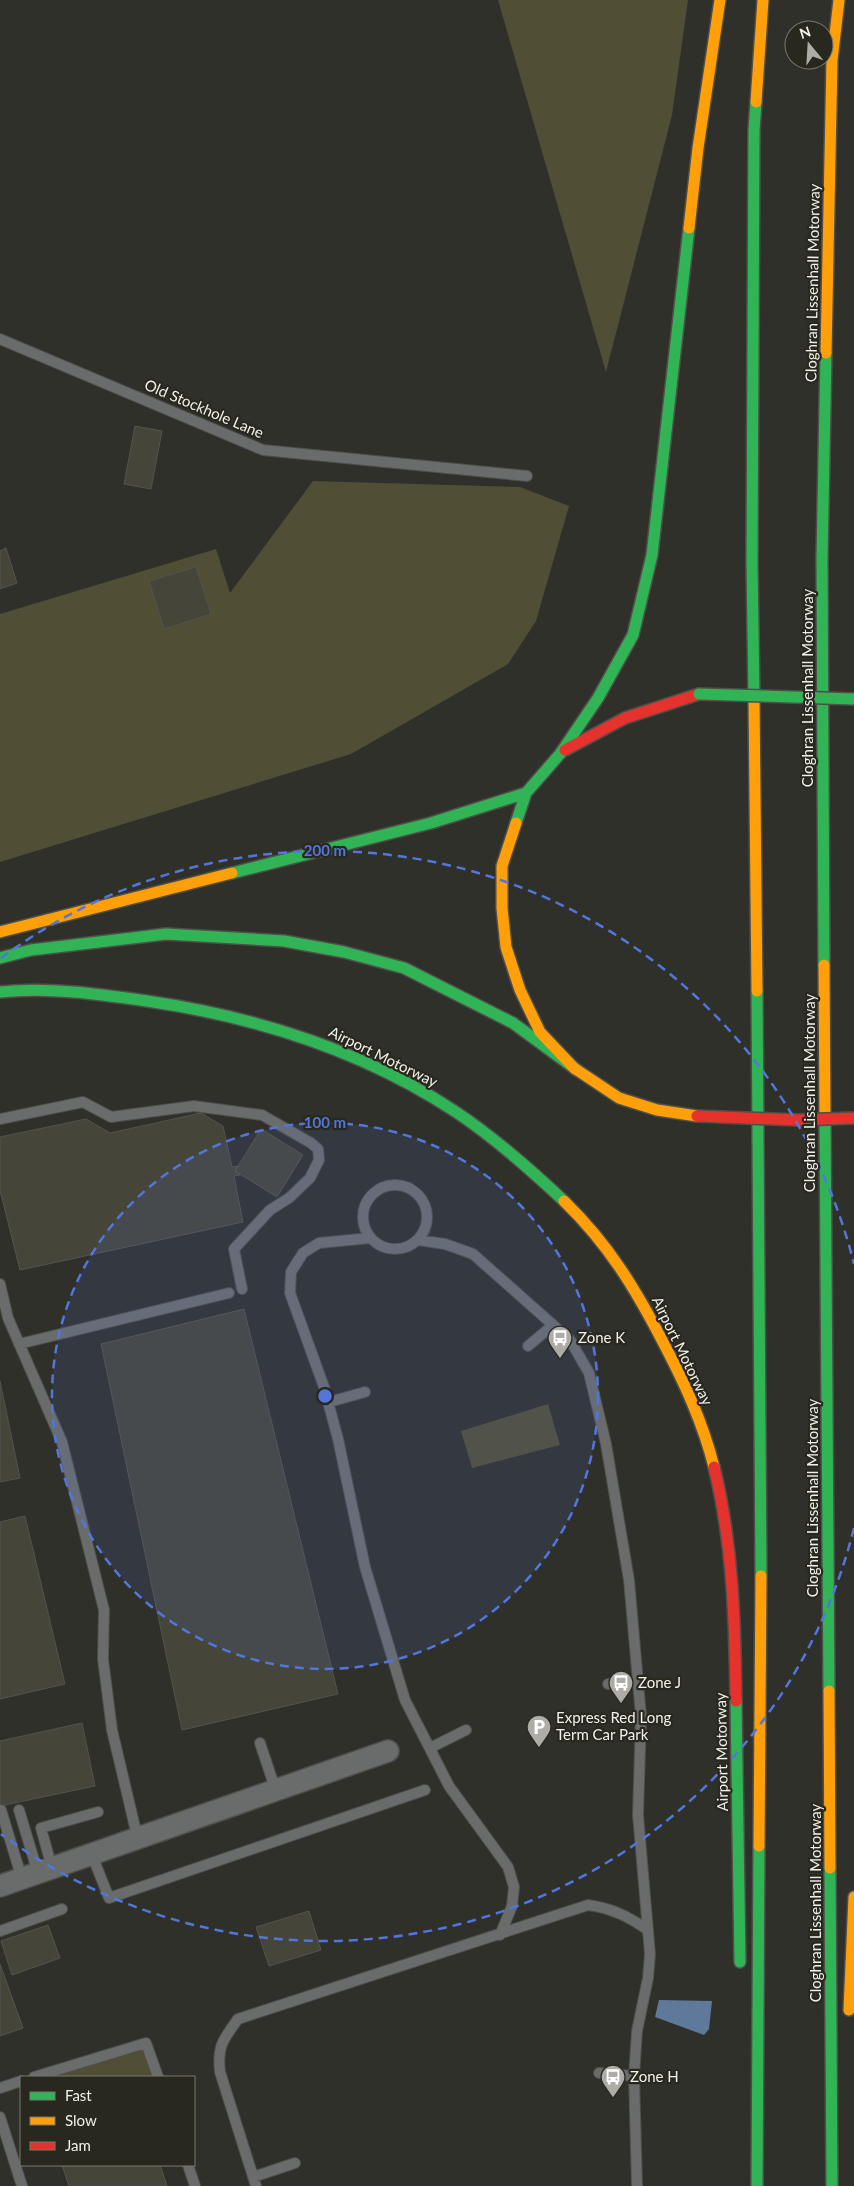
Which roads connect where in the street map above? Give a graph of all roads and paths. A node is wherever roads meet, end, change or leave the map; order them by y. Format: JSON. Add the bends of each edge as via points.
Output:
{"nodes":[{"id":1,"x":720,"y":0,"type":"edge"},
{"id":2,"x":763,"y":0,"type":"edge"},
{"id":3,"x":839,"y":0,"type":"edge"},
{"id":4,"x":0,"y":339,"type":"edge"},
{"id":5,"x":527,"y":476,"type":"dead end"},
{"id":6,"x":854,"y":700,"type":"edge"},
{"id":7,"x":560,"y":754,"type":"junction"},
{"id":8,"x":526,"y":793,"type":"junction"},
{"id":9,"x":0,"y":932,"type":"edge"},
{"id":10,"x":0,"y":958,"type":"edge"},
{"id":11,"x":0,"y":992,"type":"edge"},
{"id":12,"x":575,"y":1069,"type":"junction"},
{"id":13,"x":0,"y":1118,"type":"edge"},
{"id":14,"x":854,"y":1118,"type":"edge"},
{"id":15,"x":370,"y":1238,"type":"junction"},
{"id":16,"x":418,"y":1240,"type":"junction"},
{"id":17,"x":0,"y":1284,"type":"edge"},
{"id":18,"x":242,"y":1290,"type":"dead end"},
{"id":19,"x":228,"y":1293,"type":"dead end"},
{"id":20,"x":553,"y":1325,"type":"junction"},
{"id":21,"x":19,"y":1344,"type":"junction"},
{"id":22,"x":528,"y":1346,"type":"dead end"},
{"id":23,"x":365,"y":1392,"type":"dead end"},
{"id":24,"x":328,"y":1402,"type":"junction"},
{"id":25,"x":638,"y":1681,"type":"junction"},
{"id":26,"x":608,"y":1684,"type":"dead end"},
{"id":27,"x":466,"y":1730,"type":"dead end"},
{"id":28,"x":260,"y":1743,"type":"dead end"},
{"id":29,"x":430,"y":1748,"type":"junction"},
{"id":30,"x":388,"y":1752,"type":"dead end"},
{"id":31,"x":426,"y":1790,"type":"dead end"},
{"id":32,"x":276,"y":1791,"type":"junction"},
{"id":33,"x":1,"y":1810,"type":"dead end"},
{"id":34,"x":19,"y":1810,"type":"dead end"},
{"id":35,"x":98,"y":1812,"type":"dead end"},
{"id":36,"x":138,"y":1840,"type":"junction"},
{"id":37,"x":92,"y":1855,"type":"junction"},
{"id":38,"x":38,"y":1873,"type":"junction"},
{"id":39,"x":0,"y":1886,"type":"edge"},
{"id":40,"x":854,"y":1896,"type":"edge"},
{"id":41,"x":62,"y":1909,"type":"dead end"},
{"id":42,"x":648,"y":1930,"type":"junction"},
{"id":43,"x":0,"y":1931,"type":"edge"},
{"id":44,"x":500,"y":1934,"type":"junction"},
{"id":45,"x":740,"y":1970,"type":"dead end"},
{"id":46,"x":848,"y":2026,"type":"dead end"},
{"id":47,"x":599,"y":2074,"type":"dead end"},
{"id":48,"x":37,"y":2076,"type":"edge"},
{"id":49,"x":158,"y":2076,"type":"edge"},
{"id":50,"x":634,"y":2076,"type":"junction"},
{"id":51,"x":20,"y":2081,"type":"edge"},
{"id":52,"x":0,"y":2088,"type":"edge"},
{"id":53,"x":843,"y":2116,"type":"dead end"},
{"id":54,"x":0,"y":2117,"type":"edge"},
{"id":55,"x":295,"y":2163,"type":"dead end"},
{"id":56,"x":188,"y":2166,"type":"edge"},
{"id":57,"x":255,"y":2181,"type":"edge"},
{"id":58,"x":22,"y":2186,"type":"edge"},
{"id":59,"x":195,"y":2186,"type":"edge"},
{"id":60,"x":636,"y":2186,"type":"edge"},
{"id":61,"x":757,"y":2186,"type":"edge"},
{"id":62,"x":832,"y":2186,"type":"edge"},
{"id":63,"x":840,"y":2186,"type":"edge"}],
"edges":[{"from":1,"to":7,"type":"highway","via":[[698,148],[652,555],[632,635],[598,698]]},
{"from":2,"to":61,"type":"highway","via":[[754,130],[752,562],[761,1604]]},
{"from":3,"to":62,"type":"highway","name":"Cloghran Lissenhall Motorway","via":[[832,60],[822,559]]},
{"from":4,"to":5,"type":"lane","name":"Old Stockhole Lane","via":[[263,450]]},
{"from":6,"to":7,"type":"highway","bridge":true,"via":[[699,694],[625,718]]},
{"from":7,"to":8,"type":"highway"},
{"from":8,"to":9,"type":"highway","via":[[431,823]]},
{"from":8,"to":12,"type":"highway","via":[[502,866],[506,947],[520,990],[540,1032]]},
{"from":10,"to":12,"type":"highway","via":[[98,940],[166,934],[284,941],[344,952],[404,968],[513,1023]]},
{"from":11,"to":45,"type":"highway","name":"Airport Motorway","via":[[77,992],[167,1002],[257,1021],[327,1045],[421,1089],[472,1123],[522,1161],[570,1207],[615,1259],[643,1303],[681,1376],[708,1444],[728,1535],[735,1607]]},
{"from":12,"to":14,"type":"highway","bridge":true,"via":[[620,1098],[657,1110],[697,1116],[798,1120]]},
{"from":13,"to":18,"type":"lane","via":[[83,1102],[111,1116],[194,1106],[262,1115],[311,1143],[318,1149],[319,1160],[310,1178],[270,1210],[234,1248]]},
{"from":15,"to":16,"type":"lane","via":[[388,1249],[409,1246]]},
{"from":15,"to":16,"type":"lane","via":[[365,1229],[364,1208],[376,1191],[396,1185],[416,1193],[425,1206],[427,1222]]},
{"from":15,"to":24,"type":"lane","via":[[319,1243],[303,1253],[291,1272],[290,1293]]},
{"from":16,"to":20,"type":"lane","via":[[445,1244],[473,1254]]},
{"from":17,"to":21,"type":"lane","via":[[8,1318]]},
{"from":19,"to":21,"type":"lane"},
{"from":20,"to":22,"type":"lane"},
{"from":20,"to":25,"type":"lane","via":[[570,1340],[589,1373],[606,1444],[630,1580]]},
{"from":21,"to":36,"type":"lane","via":[[62,1442],[104,1610],[102,1659],[112,1730]]},
{"from":23,"to":24,"type":"lane"},
{"from":24,"to":29,"type":"lane","via":[[368,1576],[405,1700]]},
{"from":25,"to":26,"type":"lane"},
{"from":25,"to":42,"type":"lane","via":[[641,1716],[638,1815]]},
{"from":27,"to":29,"type":"lane"},
{"from":28,"to":32,"type":"lane"},
{"from":29,"to":44,"type":"lane","via":[[449,1786],[508,1867],[514,1887],[512,1906]]},
{"from":30,"to":32,"type":"street"},
{"from":31,"to":37,"type":"lane","via":[[109,1898]]},
{"from":32,"to":36,"type":"street"},
{"from":33,"to":38,"type":"lane"},
{"from":34,"to":38,"type":"lane"},
{"from":35,"to":38,"type":"lane","via":[[41,1828]]},
{"from":36,"to":37,"type":"street"},
{"from":37,"to":38,"type":"street"},
{"from":38,"to":39,"type":"street"},
{"from":40,"to":46,"type":"highway"},
{"from":41,"to":43,"type":"lane"},
{"from":42,"to":44,"type":"lane","via":[[607,1907],[588,1905]]},
{"from":42,"to":50,"type":"lane","via":[[648,1978],[637,2030]]},
{"from":44,"to":57,"type":"lane","via":[[238,2019],[218,2054],[220,2072]]},
{"from":47,"to":50,"type":"lane"},
{"from":48,"to":49,"type":"lane","via":[[146,2043]]},
{"from":50,"to":60,"type":"lane"},
{"from":51,"to":52,"type":"lane"},
{"from":53,"to":63,"type":"highway"},
{"from":54,"to":58,"type":"lane"},
{"from":55,"to":57,"type":"lane"},
{"from":56,"to":59,"type":"lane"}]}
